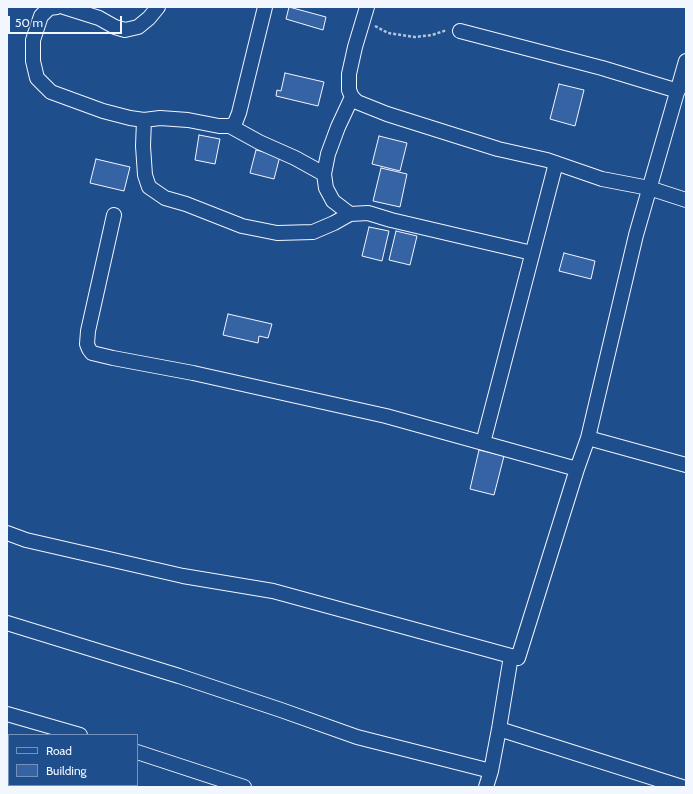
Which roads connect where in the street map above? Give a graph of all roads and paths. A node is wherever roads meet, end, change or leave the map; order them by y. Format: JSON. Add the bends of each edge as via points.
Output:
{"nodes":[{"id":1,"x":57,"y":7,"type":"edge"},
{"id":2,"x":64,"y":7,"type":"edge"},
{"id":3,"x":158,"y":7,"type":"edge"},
{"id":4,"x":265,"y":7,"type":"edge"},
{"id":5,"x":367,"y":7,"type":"edge"},
{"id":6,"x":363,"y":21,"type":"junction"},
{"id":7,"x":460,"y":31,"type":"joint"},
{"id":8,"x":686,"y":61,"type":"edge"},
{"id":9,"x":678,"y":91,"type":"junction"},
{"id":10,"x":352,"y":97,"type":"junction"},
{"id":11,"x":144,"y":120,"type":"junction"},
{"id":12,"x":230,"y":126,"type":"junction"},
{"id":13,"x":556,"y":163,"type":"junction"},
{"id":14,"x":324,"y":174,"type":"junction"},
{"id":15,"x":649,"y":188,"type":"junction"},
{"id":16,"x":686,"y":200,"type":"edge"},
{"id":17,"x":350,"y":214,"type":"junction"},
{"id":18,"x":114,"y":216,"type":"dead end"},
{"id":19,"x":532,"y":253,"type":"junction"},
{"id":20,"x":588,"y":438,"type":"junction"},
{"id":21,"x":482,"y":443,"type":"junction"},
{"id":22,"x":686,"y":465,"type":"edge"},
{"id":23,"x":577,"y":469,"type":"junction"},
{"id":24,"x":7,"y":533,"type":"edge"},
{"id":25,"x":7,"y":623,"type":"edge"},
{"id":26,"x":511,"y":656,"type":"junction"},
{"id":27,"x":7,"y":714,"type":"edge"},
{"id":28,"x":499,"y":729,"type":"junction"},
{"id":29,"x":77,"y":734,"type":"edge"},
{"id":30,"x":138,"y":752,"type":"edge"},
{"id":31,"x":491,"y":771,"type":"junction"},
{"id":32,"x":244,"y":787,"type":"edge"},
{"id":33,"x":486,"y":787,"type":"edge"},
{"id":34,"x":682,"y":787,"type":"edge"}],
"edges":[{"from":1,"to":11,"type":"street","via":[[49,8],[41,16],[33,40],[33,61],[37,78],[51,92],[104,111]]},
{"from":2,"to":3,"type":"street","via":[[99,18],[115,28],[125,30],[138,28]]},
{"from":4,"to":12,"type":"street","via":[[239,113],[235,123]]},
{"from":5,"to":6,"type":"street"},
{"from":6,"to":7,"type":"path","via":[[388,32],[415,36],[432,35],[446,30]]},
{"from":6,"to":10,"type":"street","via":[[349,74],[349,90]]},
{"from":7,"to":9,"type":"street","via":[[602,68]]},
{"from":8,"to":9,"type":"street"},
{"from":9,"to":15,"type":"street"},
{"from":10,"to":13,"type":"street","via":[[357,102],[394,116],[498,149]]},
{"from":10,"to":14,"type":"street","via":[[338,126]]},
{"from":11,"to":12,"type":"street","via":[[160,118]]},
{"from":11,"to":17,"type":"street","via":[[143,146],[149,187],[165,198],[242,226],[277,233],[313,232]]},
{"from":12,"to":14,"type":"street"},
{"from":13,"to":15,"type":"street","via":[[602,179]]},
{"from":13,"to":19,"type":"street"},
{"from":14,"to":17,"type":"street","via":[[326,188],[333,201]]},
{"from":15,"to":16,"type":"street"},
{"from":15,"to":20,"type":"street"},
{"from":17,"to":19,"type":"street","via":[[368,213]]},
{"from":18,"to":21,"type":"street","via":[[88,331],[87,344],[92,354],[194,373],[386,416]]},
{"from":19,"to":21,"type":"street"},
{"from":20,"to":22,"type":"street"},
{"from":20,"to":23,"type":"street"},
{"from":21,"to":23,"type":"street"},
{"from":23,"to":26,"type":"street","via":[[518,658]]},
{"from":24,"to":26,"type":"street","via":[[26,540],[183,576],[273,591]]},
{"from":25,"to":31,"type":"street","via":[[178,676],[357,736]]},
{"from":26,"to":28,"type":"street"},
{"from":27,"to":29,"type":"street"},
{"from":28,"to":31,"type":"street"},
{"from":28,"to":34,"type":"street"},
{"from":30,"to":32,"type":"street"},
{"from":31,"to":33,"type":"street"}]}
